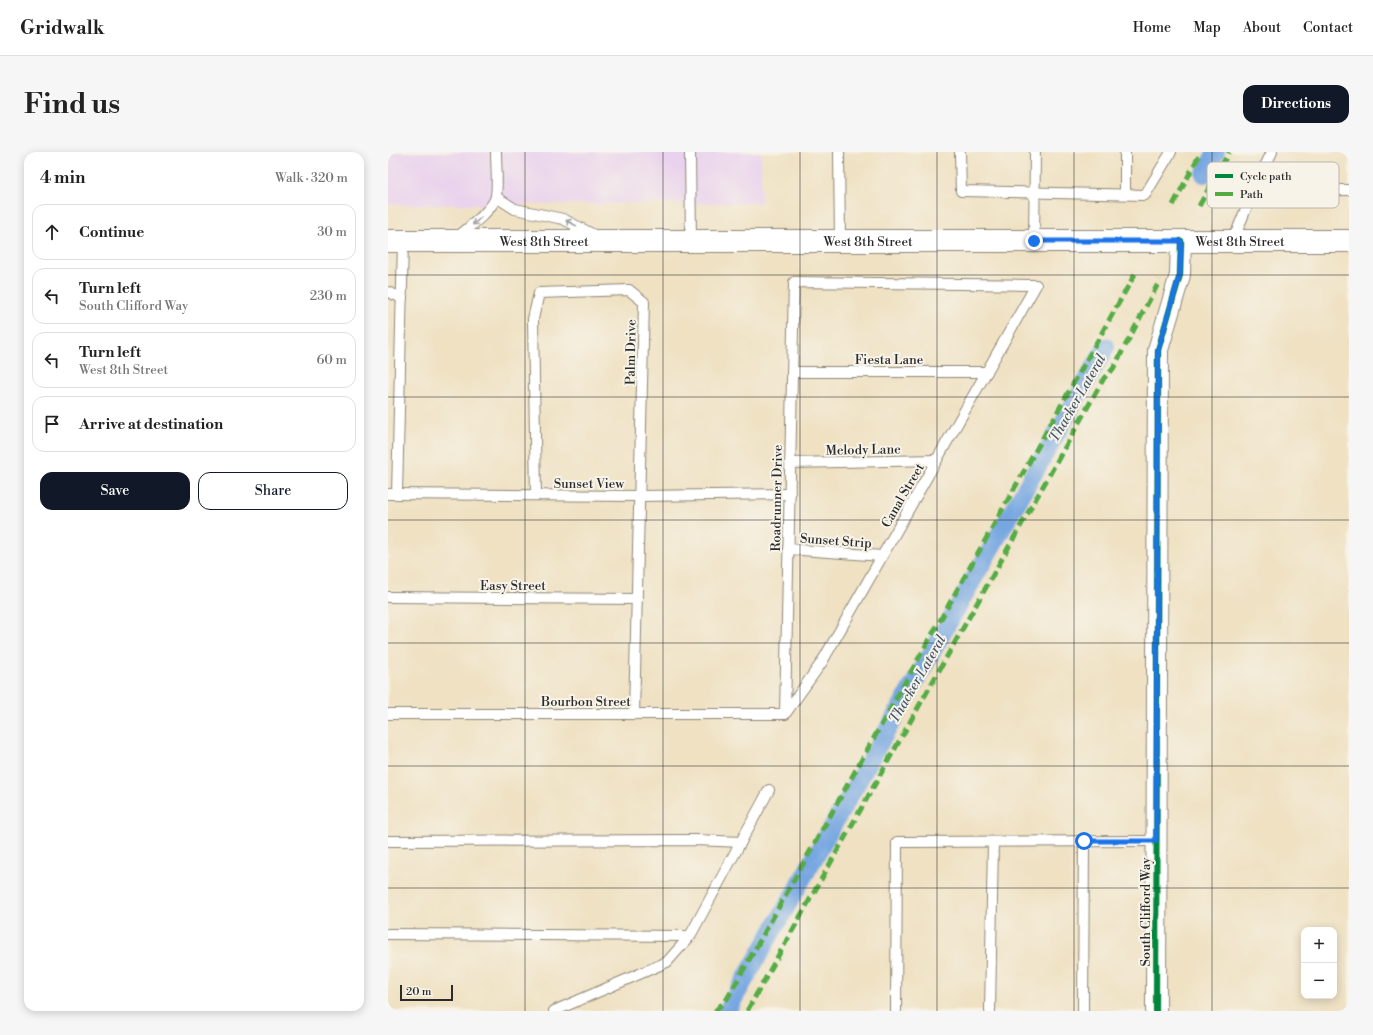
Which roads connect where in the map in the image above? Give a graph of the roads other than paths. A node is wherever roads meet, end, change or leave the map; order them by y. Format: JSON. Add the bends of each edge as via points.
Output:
{"nodes":[{"id":1,"x":496,"y":152,"type":"edge"},
{"id":2,"x":690,"y":152,"type":"edge"},
{"id":3,"x":839,"y":152,"type":"edge"},
{"id":4,"x":960,"y":152,"type":"edge"},
{"id":5,"x":1034,"y":152,"type":"edge"},
{"id":6,"x":1125,"y":152,"type":"edge"},
{"id":7,"x":1171,"y":152,"type":"edge"},
{"id":8,"x":1272,"y":152,"type":"edge"},
{"id":9,"x":1267,"y":162,"type":"edge"},
{"id":10,"x":1339,"y":190,"type":"edge"},
{"id":11,"x":1349,"y":190,"type":"edge"},
{"id":12,"x":1034,"y":192,"type":"junction"},
{"id":13,"x":1125,"y":194,"type":"junction"},
{"id":14,"x":496,"y":197,"type":"junction"},
{"id":15,"x":1247,"y":208,"type":"edge"},
{"id":16,"x":396,"y":241,"type":"edge"},
{"id":17,"x":453,"y":241,"type":"junction"},
{"id":18,"x":606,"y":241,"type":"junction"},
{"id":19,"x":691,"y":241,"type":"junction"},
{"id":20,"x":840,"y":241,"type":"junction"},
{"id":21,"x":1034,"y":241,"type":"junction"},
{"id":22,"x":1181,"y":241,"type":"junction"},
{"id":23,"x":1234,"y":241,"type":"junction"},
{"id":24,"x":1349,"y":241,"type":"edge"},
{"id":25,"x":794,"y":282,"type":"joint"},
{"id":26,"x":388,"y":292,"type":"edge"},
{"id":27,"x":402,"y":298,"type":"junction"},
{"id":28,"x":792,"y":372,"type":"junction"},
{"id":29,"x":987,"y":372,"type":"junction"},
{"id":30,"x":936,"y":460,"type":"junction"},
{"id":31,"x":790,"y":463,"type":"junction"},
{"id":32,"x":392,"y":494,"type":"edge"},
{"id":33,"x":790,"y":494,"type":"junction"},
{"id":34,"x":536,"y":495,"type":"junction"},
{"id":35,"x":639,"y":496,"type":"junction"},
{"id":36,"x":788,"y":549,"type":"junction"},
{"id":37,"x":882,"y":556,"type":"junction"},
{"id":38,"x":388,"y":597,"type":"edge"},
{"id":39,"x":637,"y":599,"type":"junction"},
{"id":40,"x":388,"y":714,"type":"edge"},
{"id":41,"x":634,"y":714,"type":"junction"},
{"id":42,"x":785,"y":714,"type":"junction"},
{"id":43,"x":769,"y":790,"type":"dead end"},
{"id":44,"x":388,"y":841,"type":"edge"},
{"id":45,"x":1084,"y":841,"type":"junction"},
{"id":46,"x":1156,"y":841,"type":"junction"},
{"id":47,"x":741,"y":842,"type":"junction"},
{"id":48,"x":993,"y":842,"type":"junction"},
{"id":49,"x":388,"y":934,"type":"edge"},
{"id":50,"x":690,"y":936,"type":"junction"},
{"id":51,"x":554,"y":1011,"type":"edge"},
{"id":52,"x":896,"y":1011,"type":"edge"},
{"id":53,"x":990,"y":1011,"type":"edge"},
{"id":54,"x":1084,"y":1011,"type":"edge"},
{"id":55,"x":1156,"y":1011,"type":"edge"}],
"edges":[{"from":1,"to":14,"type":"lane"},
{"from":2,"to":19,"type":"lane"},
{"from":3,"to":20,"type":"lane"},
{"from":4,"to":12,"type":"lane","via":[[961,191]]},
{"from":5,"to":12,"type":"lane"},
{"from":6,"to":13,"type":"lane"},
{"from":7,"to":13,"type":"lane","via":[[1145,195]]},
{"from":8,"to":9,"type":"lane"},
{"from":10,"to":11,"type":"lane"},
{"from":12,"to":13,"type":"lane"},
{"from":12,"to":21,"type":"lane"},
{"from":14,"to":17,"type":"lane","one_way":true,"via":[[488,210]]},
{"from":18,"to":14,"type":"lane","one_way":true,"via":[[563,219],[515,209]]},
{"from":15,"to":23,"type":"lane"},
{"from":16,"to":17,"type":"main road","name":"West 8th Street"},
{"from":16,"to":27,"type":"lane"},
{"from":17,"to":18,"type":"main road","name":"West 8th Street"},
{"from":18,"to":19,"type":"main road","name":"West 8th Street"},
{"from":19,"to":20,"type":"main road","name":"West 8th Street"},
{"from":20,"to":21,"type":"main road","name":"West 8th Street"},
{"from":21,"to":22,"type":"main road","name":"West 8th Street"},
{"from":22,"to":23,"type":"main road","name":"West 8th Street"},
{"from":22,"to":46,"type":"street","name":"South Clifford Way","via":[[1180,274],[1158,350]]},
{"from":23,"to":24,"type":"main road","name":"West 8th Street"},
{"from":25,"to":28,"type":"lane","name":"Roadrunner Drive"},
{"from":25,"to":29,"type":"lane","name":"Canal Street","via":[[1036,285]]},
{"from":26,"to":27,"type":"lane"},
{"from":27,"to":32,"type":"lane"},
{"from":28,"to":29,"type":"lane","name":"Fiesta Lane"},
{"from":28,"to":31,"type":"lane","name":"Roadrunner Drive"},
{"from":29,"to":30,"type":"lane","name":"Canal Street"},
{"from":30,"to":31,"type":"lane","name":"Melody Lane"},
{"from":30,"to":37,"type":"lane","name":"Canal Street"},
{"from":31,"to":33,"type":"lane","name":"Roadrunner Drive"},
{"from":32,"to":34,"type":"lane","name":"Sunset View"},
{"from":33,"to":35,"type":"lane","name":"Sunset View"},
{"from":33,"to":36,"type":"lane","name":"Roadrunner Drive"},
{"from":34,"to":35,"type":"lane","name":"Sunset View"},
{"from":34,"to":35,"type":"lane","name":"Palm Drive","via":[[533,319],[539,293],[629,290],[644,302]]},
{"from":35,"to":39,"type":"lane","name":"Palm Drive"},
{"from":36,"to":37,"type":"lane","name":"Sunset Strip"},
{"from":36,"to":42,"type":"lane","name":"Roadrunner Drive"},
{"from":37,"to":42,"type":"lane","name":"Canal Street","via":[[822,662]]},
{"from":38,"to":39,"type":"lane","name":"Easy Street"},
{"from":39,"to":41,"type":"lane","name":"Palm Drive"},
{"from":40,"to":41,"type":"lane","name":"Bourbon Street"},
{"from":41,"to":42,"type":"lane","name":"Bourbon Street"},
{"from":43,"to":47,"type":"lane"},
{"from":44,"to":47,"type":"lane"},
{"from":45,"to":46,"type":"lane"},
{"from":45,"to":48,"type":"lane"},
{"from":45,"to":54,"type":"lane"},
{"from":46,"to":55,"type":"street","name":"South Clifford Way"},
{"from":47,"to":50,"type":"lane"},
{"from":48,"to":52,"type":"lane","via":[[897,842]]},
{"from":48,"to":53,"type":"lane"},
{"from":49,"to":50,"type":"lane"},
{"from":50,"to":51,"type":"lane","via":[[667,962]]}]}
